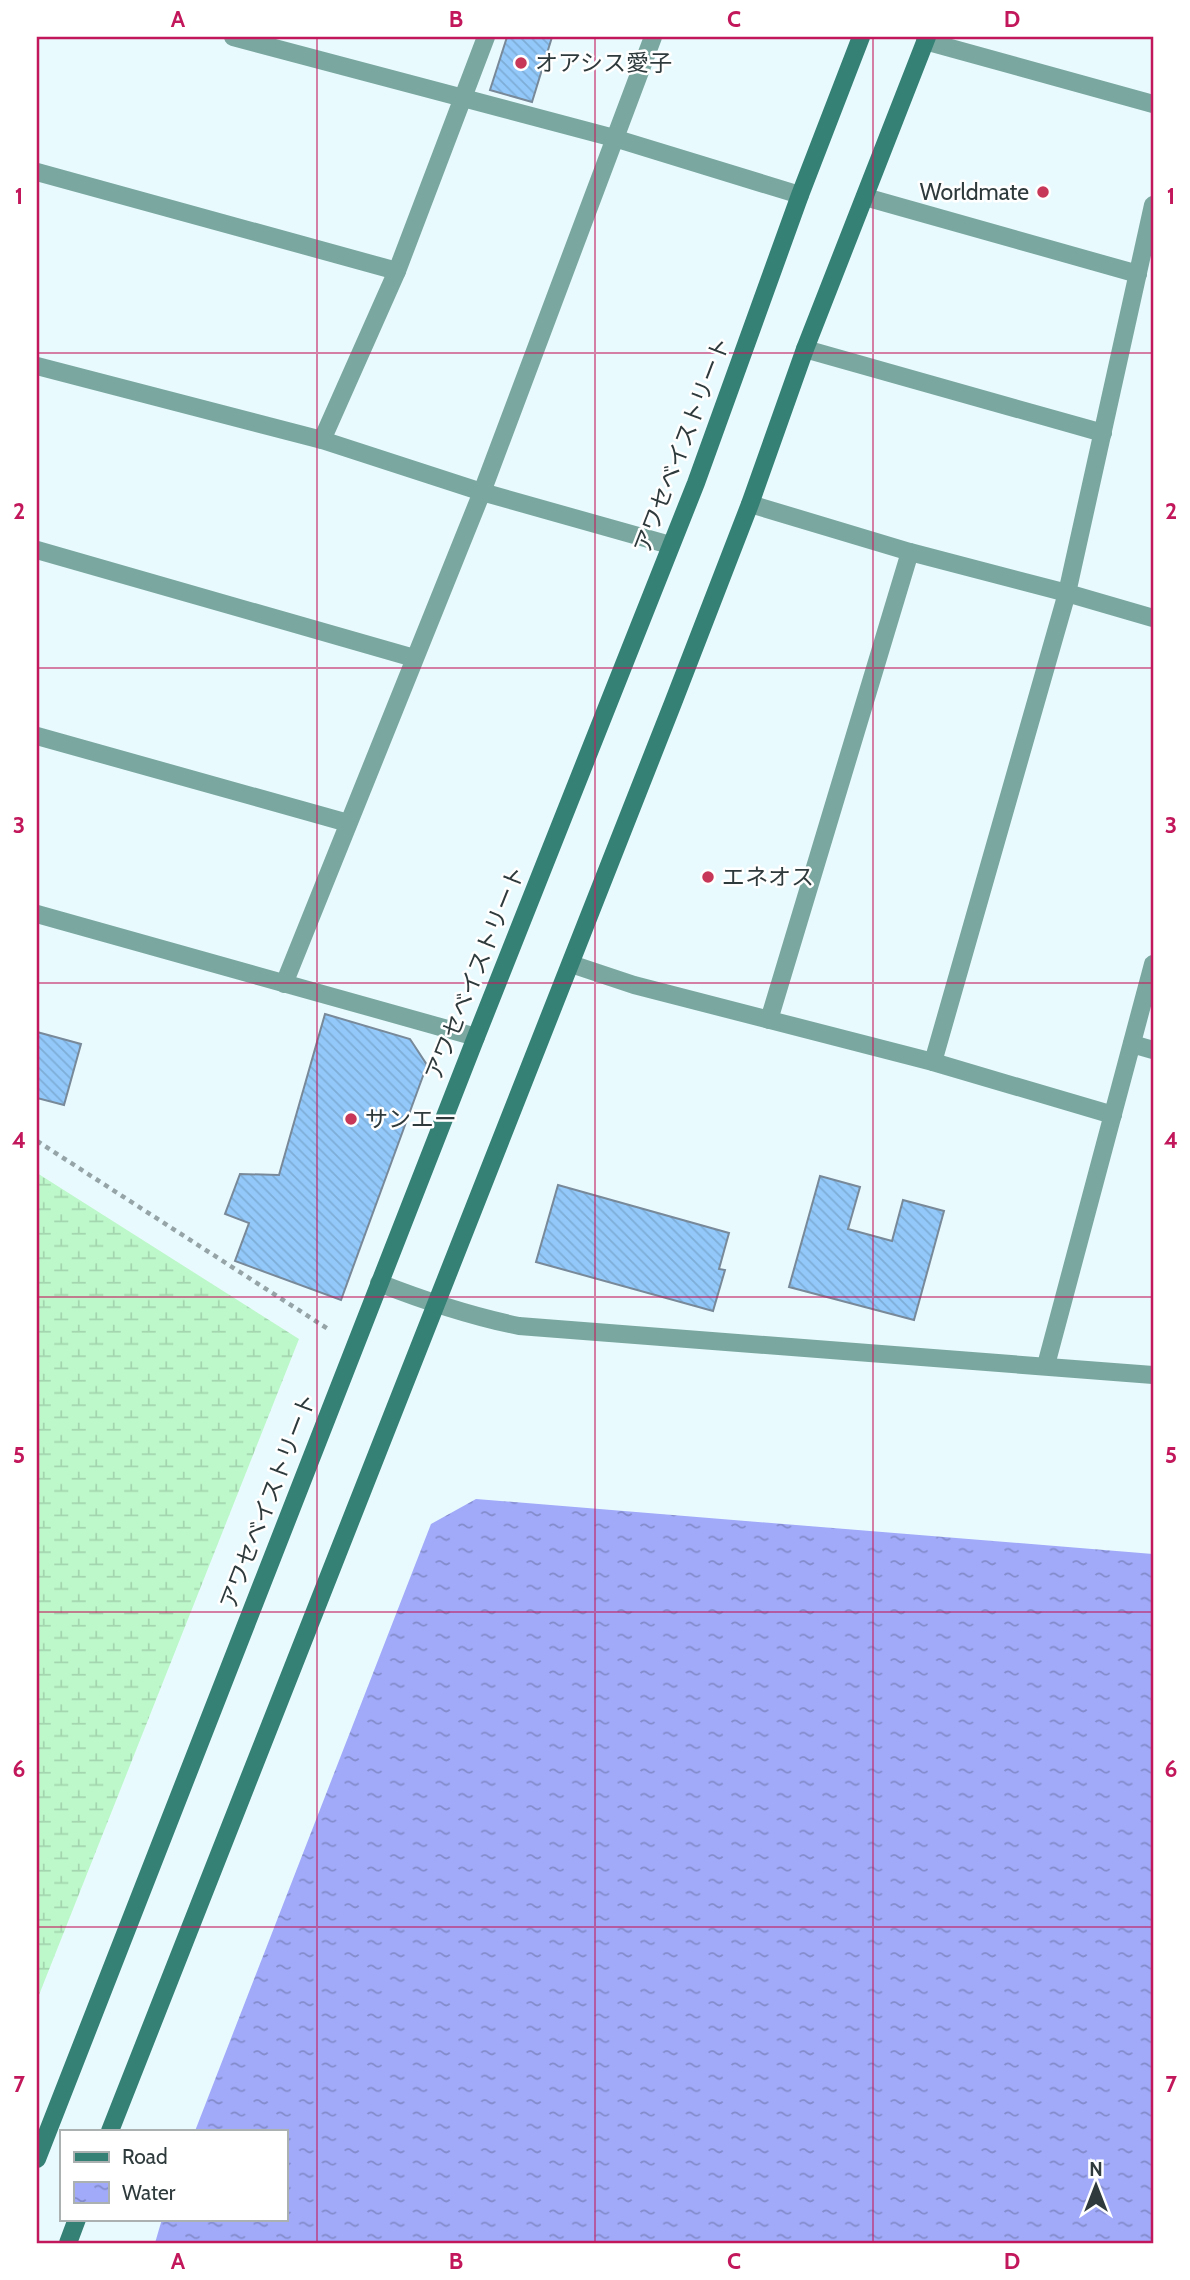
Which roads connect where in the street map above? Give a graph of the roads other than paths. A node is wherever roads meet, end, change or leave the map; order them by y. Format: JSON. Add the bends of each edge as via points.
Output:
{"nodes":[{"id":1,"x":233,"y":37,"type":"edge"},
{"id":2,"x":486,"y":37,"type":"edge"},
{"id":3,"x":653,"y":37,"type":"edge"},
{"id":4,"x":861,"y":37,"type":"edge"},
{"id":5,"x":926,"y":39,"type":"edge"},
{"id":6,"x":463,"y":98,"type":"junction"},
{"id":7,"x":1153,"y":104,"type":"edge"},
{"id":8,"x":614,"y":138,"type":"junction"},
{"id":9,"x":37,"y":172,"type":"edge"},
{"id":10,"x":800,"y":195,"type":"junction"},
{"id":11,"x":865,"y":197,"type":"junction"},
{"id":12,"x":1153,"y":205,"type":"edge"},
{"id":13,"x":397,"y":271,"type":"junction"},
{"id":14,"x":1138,"y":274,"type":"junction"},
{"id":15,"x":805,"y":349,"type":"junction"},
{"id":16,"x":37,"y":366,"type":"edge"},
{"id":17,"x":1103,"y":433,"type":"junction"},
{"id":18,"x":322,"y":440,"type":"junction"},
{"id":19,"x":482,"y":492,"type":"junction"},
{"id":20,"x":750,"y":504,"type":"junction"},
{"id":21,"x":670,"y":545,"type":"junction"},
{"id":22,"x":37,"y":550,"type":"edge"},
{"id":23,"x":910,"y":552,"type":"junction"},
{"id":24,"x":1068,"y":593,"type":"junction"},
{"id":25,"x":1153,"y":618,"type":"edge"},
{"id":26,"x":414,"y":658,"type":"junction"},
{"id":27,"x":37,"y":736,"type":"edge"},
{"id":28,"x":348,"y":823,"type":"junction"},
{"id":29,"x":37,"y":914,"type":"edge"},
{"id":30,"x":571,"y":964,"type":"junction"},
{"id":31,"x":1153,"y":964,"type":"edge"},
{"id":32,"x":285,"y":984,"type":"junction"},
{"id":33,"x":769,"y":1020,"type":"junction"},
{"id":34,"x":476,"y":1037,"type":"junction"},
{"id":35,"x":1132,"y":1044,"type":"junction"},
{"id":36,"x":1153,"y":1051,"type":"edge"},
{"id":37,"x":933,"y":1062,"type":"junction"},
{"id":38,"x":1112,"y":1115,"type":"junction"},
{"id":39,"x":379,"y":1283,"type":"junction"},
{"id":40,"x":436,"y":1305,"type":"junction"},
{"id":41,"x":1046,"y":1365,"type":"junction"},
{"id":42,"x":1153,"y":1375,"type":"edge"},
{"id":43,"x":110,"y":2130,"type":"edge"},
{"id":44,"x":37,"y":2160,"type":"edge"},
{"id":45,"x":77,"y":2220,"type":"edge"},
{"id":46,"x":68,"y":2243,"type":"edge"}],
"edges":[{"from":1,"to":6,"type":"street"},
{"from":2,"to":6,"type":"street"},
{"from":3,"to":8,"type":"street"},
{"from":4,"to":10,"type":"main road","name":"アワセベイストリート"},
{"from":5,"to":7,"type":"street"},
{"from":5,"to":11,"type":"main road"},
{"from":6,"to":8,"type":"street"},
{"from":6,"to":13,"type":"street"},
{"from":8,"to":10,"type":"street"},
{"from":8,"to":19,"type":"street"},
{"from":9,"to":13,"type":"street"},
{"from":10,"to":21,"type":"main road","name":"アワセベイストリート"},
{"from":11,"to":14,"type":"street"},
{"from":11,"to":15,"type":"main road"},
{"from":12,"to":14,"type":"street"},
{"from":13,"to":18,"type":"street"},
{"from":14,"to":17,"type":"street"},
{"from":15,"to":17,"type":"street"},
{"from":15,"to":20,"type":"main road"},
{"from":16,"to":18,"type":"street"},
{"from":17,"to":24,"type":"street"},
{"from":18,"to":19,"type":"street"},
{"from":19,"to":21,"type":"street"},
{"from":19,"to":26,"type":"street"},
{"from":20,"to":23,"type":"street"},
{"from":20,"to":30,"type":"main road"},
{"from":21,"to":34,"type":"main road","name":"アワセベイストリート"},
{"from":22,"to":26,"type":"street"},
{"from":23,"to":24,"type":"street"},
{"from":23,"to":33,"type":"street"},
{"from":24,"to":25,"type":"street"},
{"from":24,"to":37,"type":"street"},
{"from":26,"to":28,"type":"street"},
{"from":27,"to":28,"type":"street"},
{"from":28,"to":32,"type":"street"},
{"from":29,"to":32,"type":"street"},
{"from":30,"to":33,"type":"street"},
{"from":30,"to":40,"type":"main road"},
{"from":31,"to":35,"type":"street"},
{"from":32,"to":34,"type":"street"},
{"from":33,"to":37,"type":"street"},
{"from":34,"to":39,"type":"main road","name":"アワセベイストリート"},
{"from":35,"to":36,"type":"street"},
{"from":35,"to":38,"type":"street"},
{"from":37,"to":38,"type":"street"},
{"from":38,"to":41,"type":"street"},
{"from":39,"to":40,"type":"street"},
{"from":39,"to":44,"type":"main road","name":"アワセベイストリート"},
{"from":40,"to":41,"type":"street","via":[[519,1326]]},
{"from":40,"to":43,"type":"main road"},
{"from":41,"to":42,"type":"street"},
{"from":45,"to":46,"type":"main road"}]}
